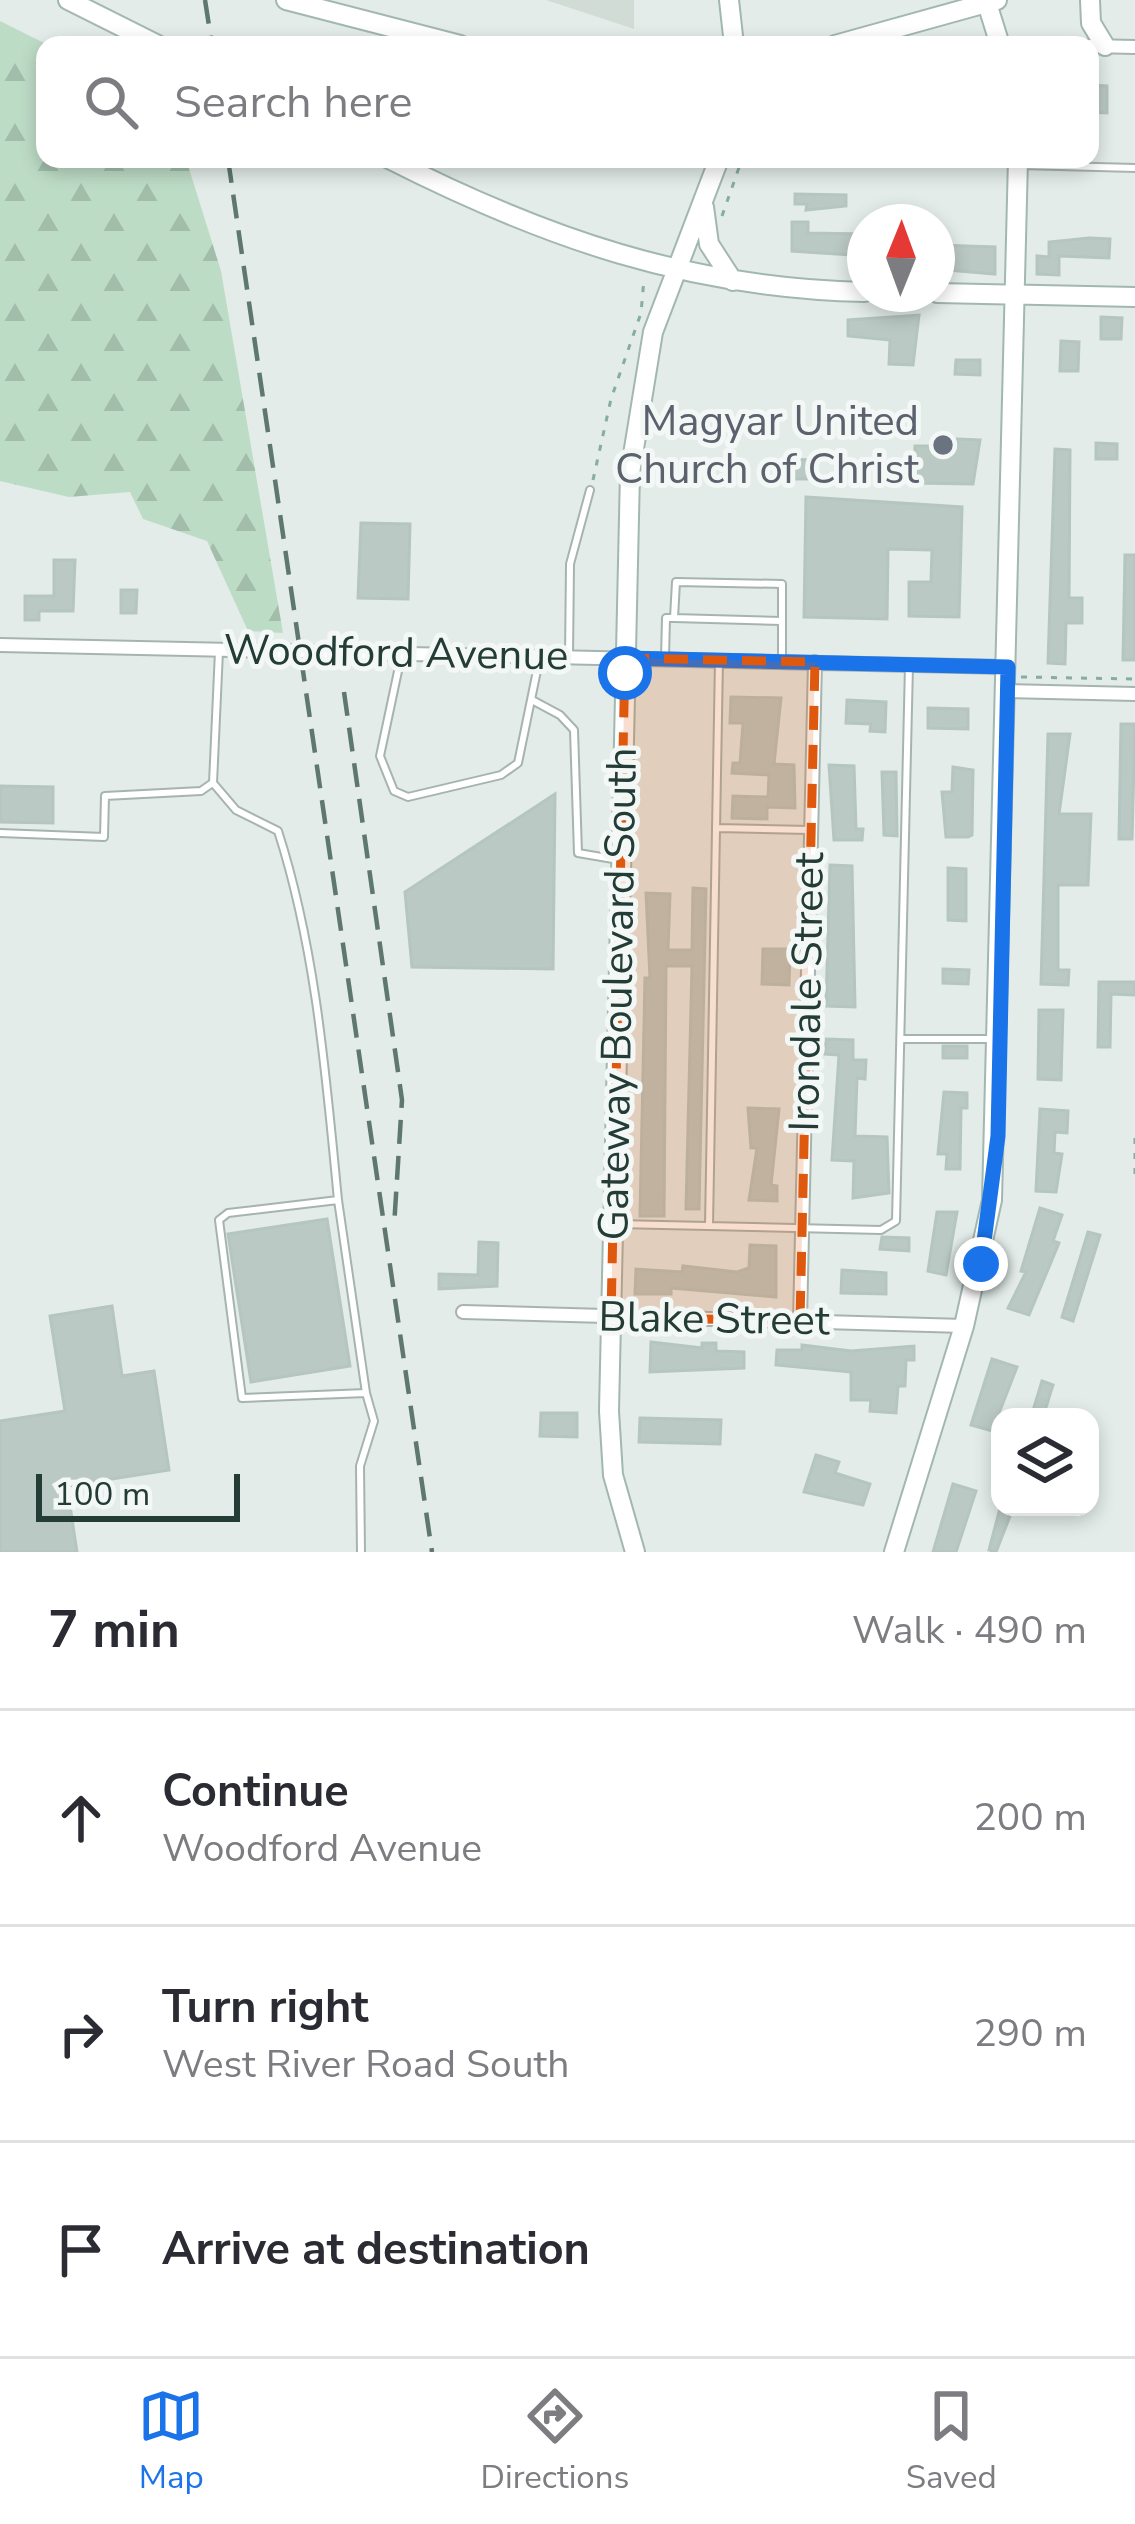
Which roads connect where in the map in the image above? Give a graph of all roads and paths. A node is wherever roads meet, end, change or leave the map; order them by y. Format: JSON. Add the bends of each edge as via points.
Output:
{"nodes":[{"id":1,"x":68,"y":0,"type":"edge"},
{"id":2,"x":286,"y":0,"type":"edge"},
{"id":3,"x":729,"y":0,"type":"edge"},
{"id":4,"x":1090,"y":0,"type":"edge"},
{"id":5,"x":990,"y":1,"type":"edge"},
{"id":6,"x":140,"y":36,"type":"edge"},
{"id":7,"x":423,"y":36,"type":"edge"},
{"id":8,"x":733,"y":36,"type":"edge"},
{"id":9,"x":867,"y":36,"type":"edge"},
{"id":10,"x":998,"y":36,"type":"edge"},
{"id":11,"x":1094,"y":36,"type":"edge"},
{"id":12,"x":1099,"y":46,"type":"edge"},
{"id":13,"x":1135,"y":47,"type":"edge"},
{"id":14,"x":1099,"y":166,"type":"edge"},
{"id":15,"x":408,"y":168,"type":"edge"},
{"id":16,"x":716,"y":168,"type":"edge"},
{"id":17,"x":739,"y":168,"type":"edge"},
{"id":18,"x":1018,"y":168,"type":"edge"},
{"id":19,"x":1135,"y":168,"type":"edge"},
{"id":20,"x":703,"y":203,"type":"junction"},
{"id":21,"x":709,"y":244,"type":"junction"},
{"id":22,"x":676,"y":270,"type":"junction"},
{"id":23,"x":644,"y":279,"type":"dead end"},
{"id":24,"x":733,"y":281,"type":"junction"},
{"id":25,"x":847,"y":290,"type":"edge"},
{"id":26,"x":955,"y":293,"type":"edge"},
{"id":27,"x":1016,"y":295,"type":"junction"},
{"id":28,"x":1135,"y":297,"type":"edge"},
{"id":29,"x":590,"y":490,"type":"joint"},
{"id":30,"x":674,"y":618,"type":"junction"},
{"id":31,"x":782,"y":621,"type":"junction"},
{"id":32,"x":0,"y":644,"type":"edge"},
{"id":33,"x":219,"y":650,"type":"junction"},
{"id":34,"x":402,"y":653,"type":"junction"},
{"id":35,"x":540,"y":656,"type":"junction"},
{"id":36,"x":569,"y":656,"type":"junction"},
{"id":37,"x":625,"y":658,"type":"junction"},
{"id":38,"x":665,"y":659,"type":"junction"},
{"id":39,"x":719,"y":660,"type":"junction"},
{"id":40,"x":782,"y":662,"type":"junction"},
{"id":41,"x":814,"y":662,"type":"junction"},
{"id":42,"x":909,"y":664,"type":"junction"},
{"id":43,"x":1007,"y":679,"type":"junction"},
{"id":44,"x":1135,"y":679,"type":"edge"},
{"id":45,"x":1135,"y":694,"type":"edge"},
{"id":46,"x":532,"y":700,"type":"junction"},
{"id":47,"x":213,"y":783,"type":"junction"},
{"id":48,"x":717,"y":828,"type":"junction"},
{"id":49,"x":811,"y":830,"type":"junction"},
{"id":50,"x":0,"y":833,"type":"edge"},
{"id":51,"x":621,"y":860,"type":"junction"},
{"id":52,"x":901,"y":1039,"type":"junction"},
{"id":53,"x":1000,"y":1039,"type":"junction"},
{"id":54,"x":1135,"y":1138,"type":"edge"},
{"id":55,"x":1135,"y":1175,"type":"edge"},
{"id":56,"x":338,"y":1200,"type":"junction"},
{"id":57,"x":613,"y":1224,"type":"junction"},
{"id":58,"x":709,"y":1226,"type":"junction"},
{"id":59,"x":802,"y":1228,"type":"junction"},
{"id":60,"x":463,"y":1312,"type":"dead end"},
{"id":61,"x":611,"y":1317,"type":"junction"},
{"id":62,"x":800,"y":1322,"type":"junction"},
{"id":63,"x":964,"y":1326,"type":"junction"},
{"id":64,"x":366,"y":1393,"type":"junction"},
{"id":65,"x":361,"y":1552,"type":"edge"},
{"id":66,"x":634,"y":1552,"type":"edge"},
{"id":67,"x":894,"y":1552,"type":"edge"}],
"edges":[{"from":1,"to":6,"type":"main road"},
{"from":2,"to":7,"type":"main road"},
{"from":3,"to":8,"type":"main road"},
{"from":4,"to":11,"type":"main road"},
{"from":5,"to":9,"type":"main road"},
{"from":5,"to":10,"type":"main road"},
{"from":12,"to":13,"type":"street"},
{"from":14,"to":19,"type":"lane"},
{"from":15,"to":22,"type":"main road","via":[[542,231]]},
{"from":16,"to":20,"type":"main road","name":"Gateway Boulevard South"},
{"from":17,"to":21,"type":"path","via":[[720,238]]},
{"from":18,"to":27,"type":"main road"},
{"from":20,"to":21,"type":"main road"},
{"from":20,"to":22,"type":"main road","name":"Gateway Boulevard South"},
{"from":21,"to":24,"type":"main road"},
{"from":22,"to":24,"type":"main road"},
{"from":22,"to":37,"type":"main road","name":"Gateway Boulevard South","via":[[633,425]]},
{"from":23,"to":29,"type":"path"},
{"from":24,"to":25,"type":"main road"},
{"from":26,"to":27,"type":"main road"},
{"from":27,"to":28,"type":"main road"},
{"from":27,"to":43,"type":"main road"},
{"from":29,"to":36,"type":"lane","via":[[570,564]]},
{"from":30,"to":31,"type":"lane"},
{"from":30,"to":31,"type":"lane","via":[[676,582],[782,584]]},
{"from":30,"to":38,"type":"lane","via":[[666,618]]},
{"from":31,"to":40,"type":"lane"},
{"from":32,"to":33,"type":"street","name":"Woodford Avenue"},
{"from":33,"to":34,"type":"street","name":"Woodford Avenue"},
{"from":33,"to":47,"type":"lane"},
{"from":34,"to":35,"type":"street","name":"Woodford Avenue"},
{"from":34,"to":46,"type":"lane","via":[[380,756],[397,795],[512,769]]},
{"from":35,"to":36,"type":"street","name":"Woodford Avenue"},
{"from":35,"to":46,"type":"lane"},
{"from":36,"to":37,"type":"street","name":"Woodford Avenue"},
{"from":37,"to":38,"type":"street","name":"Woodford Avenue"},
{"from":37,"to":51,"type":"main road","name":"Gateway Boulevard South"},
{"from":38,"to":39,"type":"street","name":"Woodford Avenue"},
{"from":39,"to":40,"type":"street","name":"Woodford Avenue"},
{"from":39,"to":48,"type":"lane"},
{"from":40,"to":41,"type":"street","name":"Woodford Avenue"},
{"from":41,"to":42,"type":"street","name":"Woodford Avenue"},
{"from":41,"to":49,"type":"street","name":"Irondale Street"},
{"from":42,"to":43,"type":"street","name":"Woodford Avenue"},
{"from":42,"to":52,"type":"lane"},
{"from":43,"to":44,"type":"path"},
{"from":43,"to":45,"type":"street","name":"Woodford Avenue"},
{"from":43,"to":53,"type":"main road"},
{"from":46,"to":51,"type":"lane","via":[[574,730],[578,853]]},
{"from":47,"to":50,"type":"lane","via":[[201,791],[105,796],[104,837]]},
{"from":47,"to":56,"type":"lane","via":[[236,810],[278,831],[294,881]]},
{"from":48,"to":49,"type":"lane"},
{"from":48,"to":58,"type":"lane"},
{"from":49,"to":59,"type":"street","name":"Irondale Street"},
{"from":51,"to":57,"type":"main road","name":"Gateway Boulevard South"},
{"from":52,"to":53,"type":"lane"},
{"from":52,"to":59,"type":"lane","via":[[896,1221],[881,1230]]},
{"from":53,"to":63,"type":"main road","via":[[992,1200]]},
{"from":54,"to":55,"type":"path"},
{"from":56,"to":64,"type":"lane"},
{"from":56,"to":64,"type":"lane","via":[[219,1220],[231,1331],[242,1398]]},
{"from":57,"to":58,"type":"lane"},
{"from":57,"to":61,"type":"main road","name":"Gateway Boulevard South"},
{"from":58,"to":59,"type":"lane"},
{"from":59,"to":62,"type":"street","name":"Irondale Street"},
{"from":60,"to":61,"type":"street","name":"Blake Street"},
{"from":61,"to":62,"type":"street","name":"Blake Street"},
{"from":61,"to":66,"type":"main road","name":"Gateway Boulevard South","via":[[610,1443]]},
{"from":62,"to":63,"type":"street","name":"Blake Street"},
{"from":63,"to":67,"type":"main road"},
{"from":64,"to":65,"type":"lane","via":[[374,1421],[360,1466]]}]}
